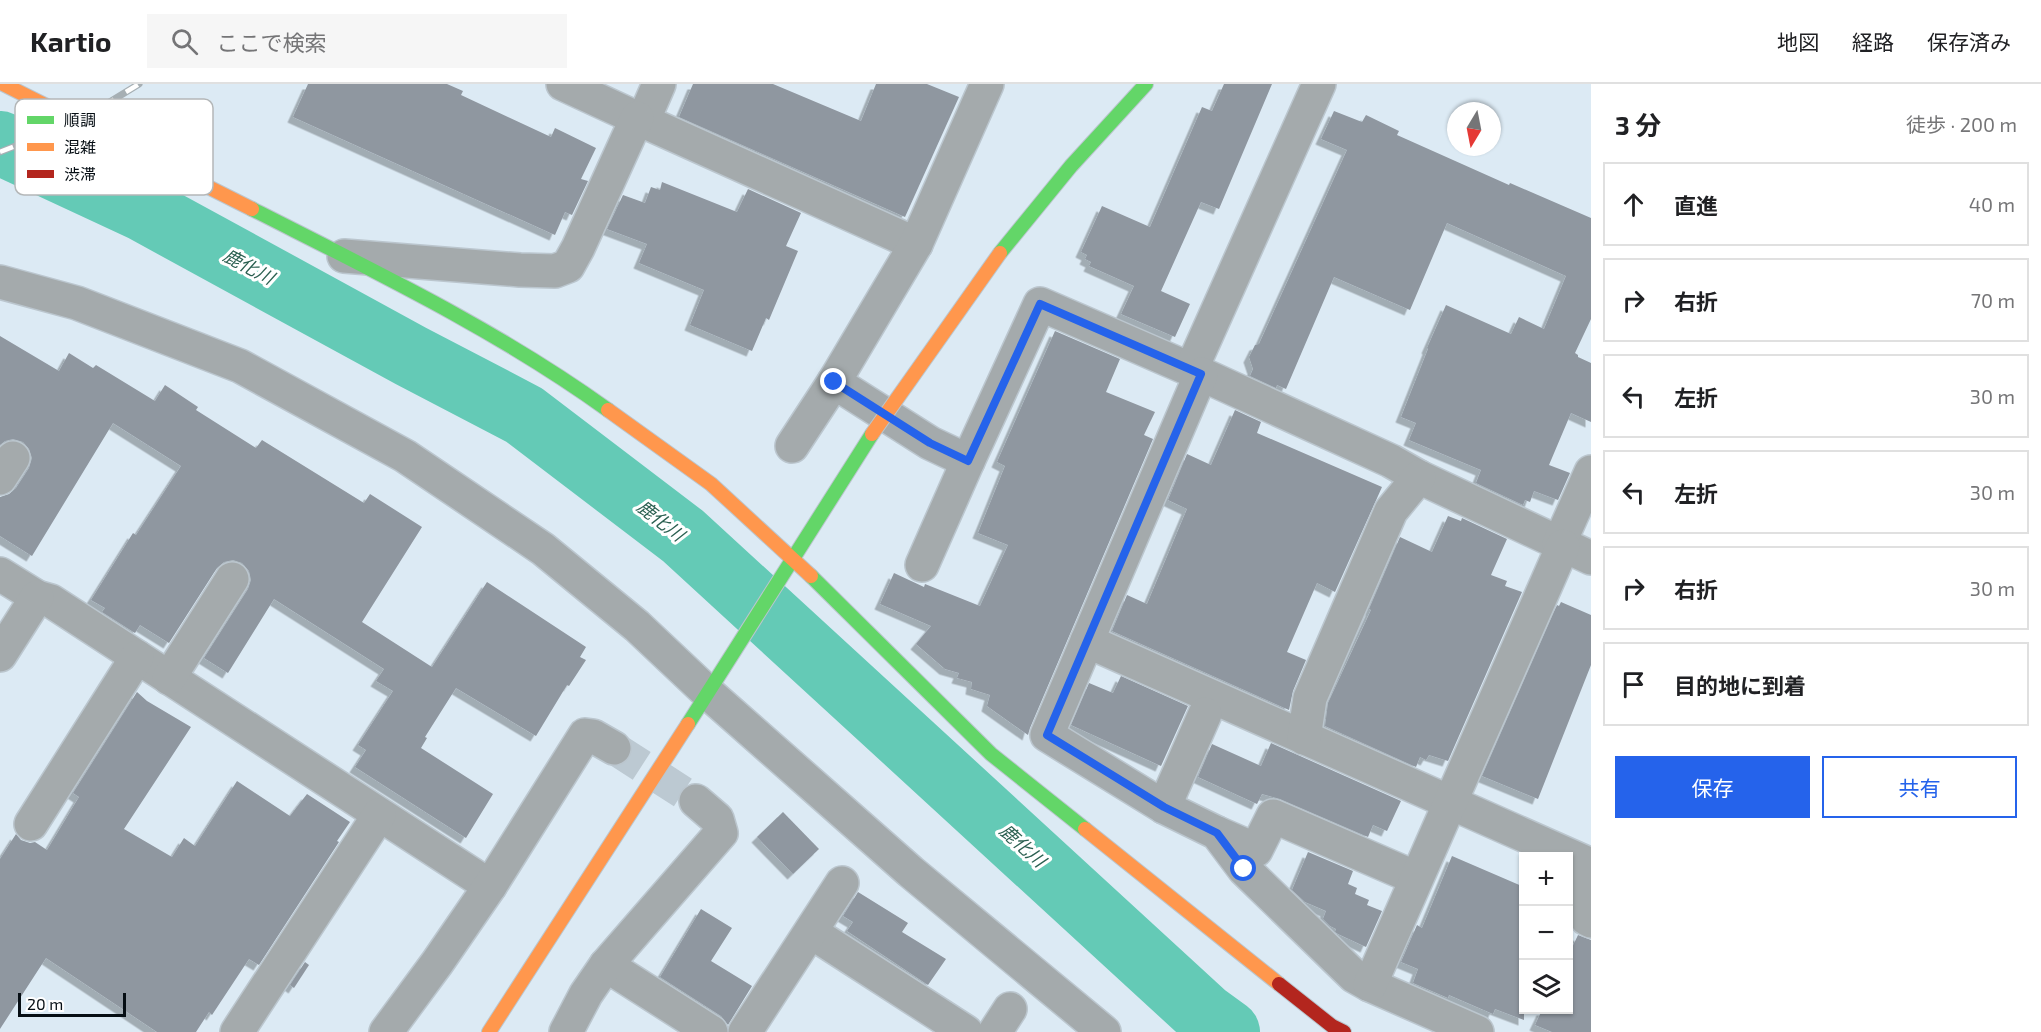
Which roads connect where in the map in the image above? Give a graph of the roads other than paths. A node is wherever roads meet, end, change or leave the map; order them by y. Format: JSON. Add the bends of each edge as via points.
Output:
{"nodes":[{"id":1,"x":3,"y":84,"type":"edge"},
{"id":2,"x":563,"y":84,"type":"edge"},
{"id":3,"x":659,"y":84,"type":"edge"},
{"id":4,"x":987,"y":84,"type":"edge"},
{"id":5,"x":1146,"y":84,"type":"edge"},
{"id":6,"x":1319,"y":84,"type":"edge"},
{"id":7,"x":33,"y":99,"type":"edge"},
{"id":8,"x":640,"y":120,"type":"junction"},
{"id":9,"x":213,"y":190,"type":"edge"},
{"id":10,"x":916,"y":244,"type":"junction"},
{"id":11,"x":344,"y":256,"type":"junction"},
{"id":12,"x":0,"y":282,"type":"edge"},
{"id":13,"x":1196,"y":372,"type":"junction"},
{"id":14,"x":834,"y":382,"type":"junction"},
{"id":15,"x":792,"y":446,"type":"dead end"},
{"id":16,"x":968,"y":461,"type":"junction"},
{"id":17,"x":1591,"y":472,"type":"edge"},
{"id":18,"x":1419,"y":477,"type":"junction"},
{"id":19,"x":1571,"y":550,"type":"edge"},
{"id":20,"x":792,"y":564,"type":"junction"},
{"id":21,"x":922,"y":565,"type":"dead end"},
{"id":22,"x":0,"y":574,"type":"edge"},
{"id":23,"x":232,"y":579,"type":"dead end"},
{"id":24,"x":37,"y":597,"type":"junction"},
{"id":25,"x":1087,"y":641,"type":"junction"},
{"id":26,"x":0,"y":655,"type":"edge"},
{"id":27,"x":137,"y":657,"type":"junction"},
{"id":28,"x":170,"y":678,"type":"junction"},
{"id":29,"x":711,"y":686,"type":"junction"},
{"id":30,"x":1205,"y":714,"type":"dead end"},
{"id":31,"x":1304,"y":738,"type":"junction"},
{"id":32,"x":614,"y":748,"type":"tunnel mouth"},
{"id":33,"x":696,"y":801,"type":"tunnel mouth"},
{"id":34,"x":1449,"y":804,"type":"junction"},
{"id":35,"x":1164,"y":807,"type":"junction"},
{"id":36,"x":379,"y":815,"type":"junction"},
{"id":37,"x":31,"y":824,"type":"dead end"},
{"id":38,"x":1217,"y":833,"type":"junction"},
{"id":39,"x":1591,"y":865,"type":"edge"},
{"id":40,"x":1416,"y":878,"type":"junction"},
{"id":41,"x":842,"y":883,"type":"dead end"},
{"id":42,"x":490,"y":886,"type":"junction"},
{"id":43,"x":1591,"y":921,"type":"edge"},
{"id":44,"x":811,"y":932,"type":"junction"},
{"id":45,"x":606,"y":965,"type":"junction"},
{"id":46,"x":1370,"y":985,"type":"junction"},
{"id":47,"x":237,"y":1032,"type":"edge"},
{"id":48,"x":386,"y":1032,"type":"edge"},
{"id":49,"x":489,"y":1032,"type":"edge"},
{"id":50,"x":566,"y":1032,"type":"edge"},
{"id":51,"x":711,"y":1032,"type":"edge"},
{"id":52,"x":745,"y":1032,"type":"edge"},
{"id":53,"x":966,"y":1032,"type":"edge"},
{"id":54,"x":1104,"y":1032,"type":"edge"},
{"id":55,"x":1344,"y":1032,"type":"edge"},
{"id":56,"x":1477,"y":1032,"type":"edge"}],
"edges":[{"from":1,"to":7,"type":"street"},
{"from":2,"to":8,"type":"street"},
{"from":3,"to":8,"type":"street"},
{"from":4,"to":10,"type":"street"},
{"from":5,"to":20,"type":"street","bridge":true,"via":[[1071,166],[1000,253],[872,434]]},
{"from":6,"to":13,"type":"street"},
{"from":8,"to":10,"type":"street"},
{"from":8,"to":11,"type":"street","via":[[568,266],[555,271],[520,270]]},
{"from":9,"to":11,"type":"street"},
{"from":10,"to":14,"type":"street"},
{"from":11,"to":20,"type":"street","via":[[495,335],[567,380],[711,484]]},
{"from":12,"to":29,"type":"street","via":[[77,303],[240,366],[405,456],[543,549]]},
{"from":13,"to":16,"type":"street","via":[[1040,304]]},
{"from":13,"to":18,"type":"street"},
{"from":13,"to":25,"type":"street"},
{"from":14,"to":15,"type":"street"},
{"from":14,"to":16,"type":"street","via":[[930,443]]},
{"from":16,"to":21,"type":"street"},
{"from":17,"to":19,"type":"street"},
{"from":18,"to":19,"type":"street"},
{"from":18,"to":31,"type":"street","via":[[1387,521],[1310,698]]},
{"from":19,"to":34,"type":"street"},
{"from":20,"to":29,"type":"street"},
{"from":20,"to":55,"type":"street","via":[[991,754]]},
{"from":22,"to":24,"type":"street"},
{"from":23,"to":28,"type":"street"},
{"from":24,"to":26,"type":"street"},
{"from":24,"to":27,"type":"street","via":[[51,601]]},
{"from":25,"to":31,"type":"street"},
{"from":25,"to":35,"type":"street","via":[[1047,735]]},
{"from":27,"to":28,"type":"street"},
{"from":27,"to":37,"type":"street"},
{"from":28,"to":36,"type":"street"},
{"from":29,"to":49,"type":"street"},
{"from":29,"to":54,"type":"street","via":[[911,872]]},
{"from":30,"to":35,"type":"street"},
{"from":31,"to":34,"type":"street"},
{"from":32,"to":42,"type":"street","via":[[585,735]]},
{"from":33,"to":45,"type":"street","via":[[717,819],[721,833]]},
{"from":34,"to":39,"type":"street"},
{"from":34,"to":40,"type":"street"},
{"from":35,"to":38,"type":"street"},
{"from":36,"to":42,"type":"street"},
{"from":36,"to":47,"type":"street"},
{"from":38,"to":40,"type":"street","via":[[1256,850],[1273,816]]},
{"from":38,"to":46,"type":"street","via":[[1244,869],[1354,976]]},
{"from":39,"to":43,"type":"street","via":[[1584,880],[1587,919]]},
{"from":40,"to":46,"type":"street"},
{"from":41,"to":44,"type":"street"},
{"from":42,"to":48,"type":"street"},
{"from":44,"to":52,"type":"street"},
{"from":44,"to":53,"type":"street"},
{"from":45,"to":50,"type":"street"},
{"from":45,"to":51,"type":"street"},
{"from":46,"to":56,"type":"street"}]}
